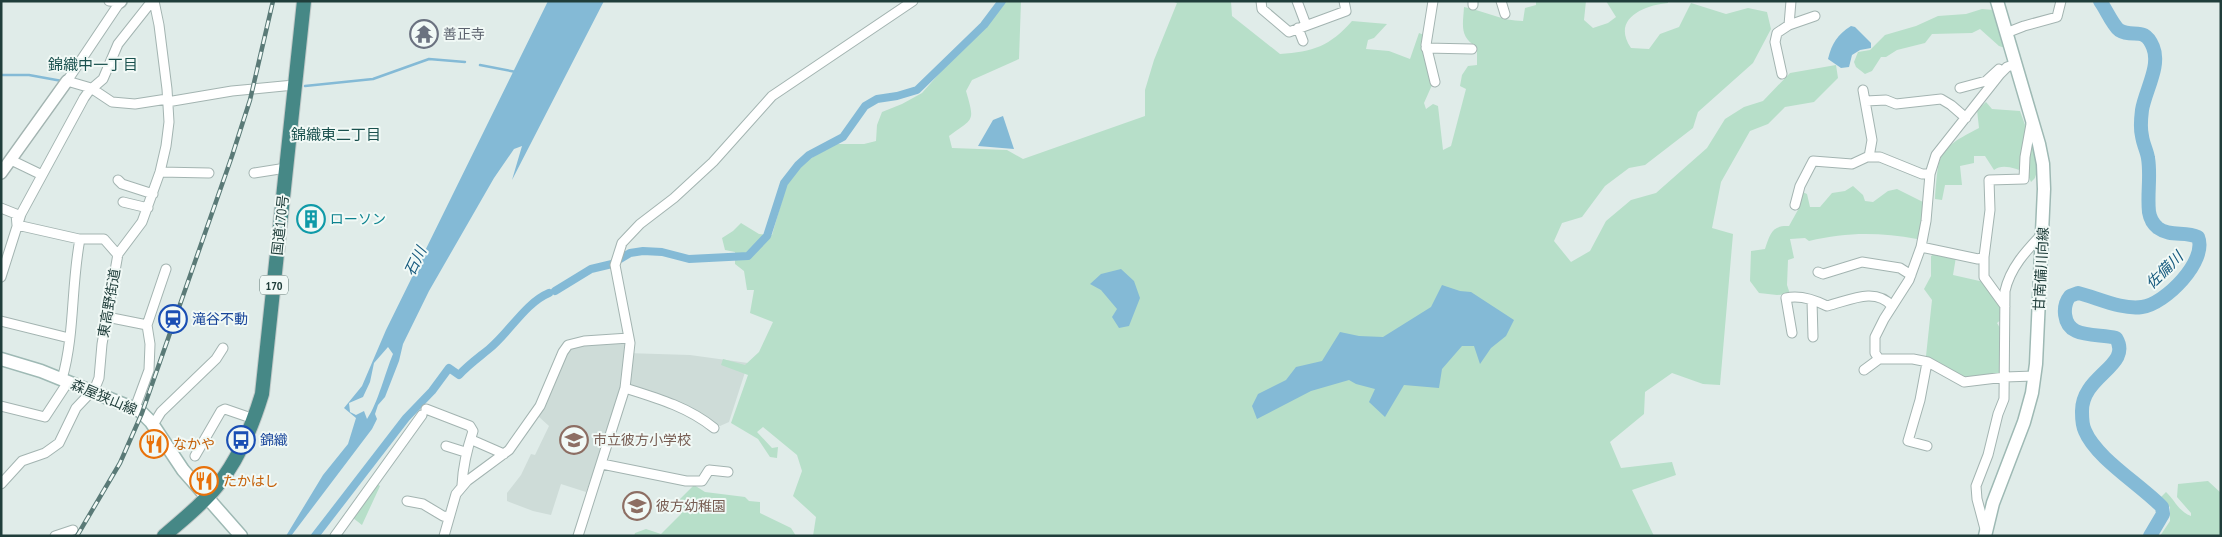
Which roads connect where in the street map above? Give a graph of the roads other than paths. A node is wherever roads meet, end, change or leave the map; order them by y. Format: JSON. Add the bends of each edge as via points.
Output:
{"nodes":[{"id":1,"x":153,"y":1,"type":"edge"},
{"id":2,"x":304,"y":1,"type":"edge"},
{"id":3,"x":914,"y":1,"type":"edge"},
{"id":4,"x":1261,"y":1,"type":"edge"},
{"id":5,"x":1297,"y":1,"type":"edge"},
{"id":6,"x":1344,"y":1,"type":"edge"},
{"id":7,"x":1433,"y":1,"type":"edge"},
{"id":8,"x":1501,"y":1,"type":"edge"},
{"id":9,"x":1997,"y":1,"type":"edge"},
{"id":10,"x":2061,"y":1,"type":"edge"},
{"id":11,"x":116,"y":2,"type":"edge"},
{"id":12,"x":1794,"y":2,"type":"edge"},
{"id":13,"x":1506,"y":14,"type":"dead end"},
{"id":14,"x":1815,"y":16,"type":"dead end"},
{"id":15,"x":1789,"y":25,"type":"junction"},
{"id":16,"x":1302,"y":27,"type":"junction"},
{"id":17,"x":2006,"y":33,"type":"junction"},
{"id":18,"x":1303,"y":41,"type":"dead end"},
{"id":19,"x":1426,"y":48,"type":"junction"},
{"id":20,"x":1472,"y":49,"type":"dead end"},
{"id":21,"x":2013,"y":64,"type":"junction"},
{"id":22,"x":1782,"y":74,"type":"dead end"},
{"id":23,"x":68,"y":81,"type":"junction"},
{"id":24,"x":1435,"y":82,"type":"dead end"},
{"id":25,"x":294,"y":85,"type":"junction"},
{"id":26,"x":1960,"y":88,"type":"dead end"},
{"id":27,"x":91,"y":89,"type":"junction"},
{"id":28,"x":1863,"y":90,"type":"dead end"},
{"id":29,"x":167,"y":101,"type":"junction"},
{"id":30,"x":1866,"y":101,"type":"junction"},
{"id":31,"x":1966,"y":118,"type":"junction"},
{"id":32,"x":2032,"y":119,"type":"junction"},
{"id":33,"x":1869,"y":157,"type":"junction"},
{"id":34,"x":11,"y":160,"type":"junction"},
{"id":35,"x":286,"y":168,"type":"junction"},
{"id":36,"x":160,"y":172,"type":"junction"},
{"id":37,"x":1,"y":173,"type":"edge"},
{"id":38,"x":209,"y":173,"type":"dead end"},
{"id":39,"x":254,"y":174,"type":"dead end"},
{"id":40,"x":1930,"y":174,"type":"junction"},
{"id":41,"x":42,"y":175,"type":"junction"},
{"id":42,"x":118,"y":180,"type":"dead end"},
{"id":43,"x":153,"y":194,"type":"junction"},
{"id":44,"x":123,"y":202,"type":"dead end"},
{"id":45,"x":1795,"y":204,"type":"dead end"},
{"id":46,"x":1,"y":208,"type":"edge"},
{"id":47,"x":148,"y":208,"type":"junction"},
{"id":48,"x":17,"y":225,"type":"junction"},
{"id":49,"x":2042,"y":234,"type":"junction"},
{"id":50,"x":80,"y":239,"type":"junction"},
{"id":51,"x":1921,"y":247,"type":"junction"},
{"id":52,"x":118,"y":255,"type":"junction"},
{"id":53,"x":1984,"y":257,"type":"junction"},
{"id":54,"x":166,"y":269,"type":"dead end"},
{"id":55,"x":1818,"y":272,"type":"dead end"},
{"id":56,"x":1911,"y":275,"type":"junction"},
{"id":57,"x":1,"y":277,"type":"edge"},
{"id":58,"x":1812,"y":301,"type":"junction"},
{"id":59,"x":1892,"y":306,"type":"junction"},
{"id":60,"x":2005,"y":307,"type":"junction"},
{"id":61,"x":107,"y":317,"type":"junction"},
{"id":62,"x":1,"y":321,"type":"edge"},
{"id":63,"x":148,"y":325,"type":"junction"},
{"id":64,"x":1792,"y":333,"type":"dead end"},
{"id":65,"x":1813,"y":337,"type":"dead end"},
{"id":66,"x":69,"y":338,"type":"junction"},
{"id":67,"x":629,"y":338,"type":"junction"},
{"id":68,"x":223,"y":348,"type":"dead end"},
{"id":69,"x":1879,"y":358,"type":"junction"},
{"id":70,"x":1,"y":359,"type":"edge"},
{"id":71,"x":1930,"y":362,"type":"junction"},
{"id":72,"x":1864,"y":370,"type":"dead end"},
{"id":73,"x":2035,"y":376,"type":"junction"},
{"id":74,"x":2005,"y":377,"type":"junction"},
{"id":75,"x":65,"y":380,"type":"junction"},
{"id":76,"x":625,"y":388,"type":"junction"},
{"id":77,"x":92,"y":390,"type":"junction"},
{"id":78,"x":1,"y":406,"type":"edge"},
{"id":79,"x":135,"y":408,"type":"junction"},
{"id":80,"x":254,"y":419,"type":"junction"},
{"id":81,"x":152,"y":424,"type":"junction"},
{"id":82,"x":714,"y":428,"type":"dead end"},
{"id":83,"x":472,"y":440,"type":"junction"},
{"id":84,"x":446,"y":446,"type":"dead end"},
{"id":85,"x":1927,"y":446,"type":"dead end"},
{"id":86,"x":465,"y":452,"type":"junction"},
{"id":87,"x":504,"y":454,"type":"junction"},
{"id":88,"x":195,"y":456,"type":"dead end"},
{"id":89,"x":602,"y":464,"type":"junction"},
{"id":90,"x":728,"y":472,"type":"dead end"},
{"id":91,"x":1,"y":484,"type":"edge"},
{"id":92,"x":462,"y":486,"type":"junction"},
{"id":93,"x":207,"y":497,"type":"junction"},
{"id":94,"x":407,"y":501,"type":"dead end"},
{"id":95,"x":449,"y":517,"type":"junction"},
{"id":96,"x":74,"y":530,"type":"dead end"},
{"id":97,"x":1985,"y":534,"type":"edge"},
{"id":98,"x":55,"y":536,"type":"edge"},
{"id":99,"x":164,"y":536,"type":"edge"},
{"id":100,"x":241,"y":536,"type":"edge"},
{"id":101,"x":335,"y":536,"type":"edge"},
{"id":102,"x":444,"y":536,"type":"edge"},
{"id":103,"x":578,"y":536,"type":"edge"}],
"edges":[{"from":1,"to":27,"type":"street","via":[[118,44],[103,79]]},
{"from":1,"to":29,"type":"street","name":"東高野街道","via":[[159,24]]},
{"from":2,"to":25,"type":"highway","name":"国道170号","number":"170"},
{"from":3,"to":67,"type":"street","via":[[772,96],[713,162],[628,235],[617,253],[615,265]]},
{"from":4,"to":16,"type":"street","via":[[1262,9],[1289,32]]},
{"from":5,"to":16,"type":"street"},
{"from":6,"to":16,"type":"street","via":[[1346,11]]},
{"from":7,"to":19,"type":"street"},
{"from":8,"to":13,"type":"street"},
{"from":9,"to":17,"type":"main road","name":"甘南備川向線"},
{"from":10,"to":17,"type":"street","via":[[2057,17]]},
{"from":11,"to":23,"type":"street"},
{"from":12,"to":15,"type":"street"},
{"from":14,"to":15,"type":"street"},
{"from":15,"to":22,"type":"street","via":[[1777,33],[1775,42]]},
{"from":16,"to":18,"type":"street"},
{"from":17,"to":21,"type":"main road","name":"甘南備川向線"},
{"from":19,"to":20,"type":"street"},
{"from":19,"to":24,"type":"street"},
{"from":21,"to":26,"type":"street","via":[[2003,65],[1986,81]]},
{"from":21,"to":31,"type":"street","via":[[2000,74]]},
{"from":21,"to":32,"type":"main road","name":"甘南備川向線"},
{"from":23,"to":27,"type":"street"},
{"from":23,"to":34,"type":"street"},
{"from":25,"to":29,"type":"street"},
{"from":25,"to":35,"type":"highway","name":"国道170号","number":"170"},
{"from":27,"to":29,"type":"street","via":[[105,99],[119,103]]},
{"from":27,"to":41,"type":"street"},
{"from":28,"to":30,"type":"street"},
{"from":29,"to":36,"type":"street","name":"東高野街道","via":[[169,122]]},
{"from":30,"to":31,"type":"street","via":[[1886,100],[1896,104],[1941,99]]},
{"from":30,"to":33,"type":"street","via":[[1872,140]]},
{"from":31,"to":40,"type":"street","via":[[1939,150]]},
{"from":32,"to":49,"type":"main road","name":"甘南備川向線","via":[[2043,164]]},
{"from":32,"to":53,"type":"street","via":[[2024,178],[1989,180],[1990,210]]},
{"from":33,"to":40,"type":"street","via":[[1880,157],[1922,174]]},
{"from":33,"to":45,"type":"street","via":[[1852,164],[1813,161]]},
{"from":34,"to":37,"type":"street"},
{"from":34,"to":41,"type":"street"},
{"from":35,"to":39,"type":"street"},
{"from":35,"to":80,"type":"highway","name":"国道170号","number":"170","via":[[265,375]]},
{"from":36,"to":38,"type":"street"},
{"from":36,"to":43,"type":"street","name":"東高野街道"},
{"from":40,"to":51,"type":"street"},
{"from":41,"to":48,"type":"street"},
{"from":42,"to":43,"type":"street"},
{"from":43,"to":47,"type":"street","name":"東高野街道"},
{"from":44,"to":47,"type":"street"},
{"from":46,"to":48,"type":"street","via":[[16,214]]},
{"from":47,"to":52,"type":"street","name":"東高野街道"},
{"from":48,"to":50,"type":"street"},
{"from":48,"to":57,"type":"street"},
{"from":49,"to":60,"type":"street","via":[[2022,255],[2007,283]]},
{"from":49,"to":73,"type":"main road","name":"甘南備川向線"},
{"from":50,"to":52,"type":"street","via":[[104,239]]},
{"from":50,"to":66,"type":"street"},
{"from":51,"to":53,"type":"street"},
{"from":51,"to":56,"type":"street"},
{"from":52,"to":61,"type":"street","name":"東高野街道"},
{"from":53,"to":60,"type":"street","via":[[1984,277]]},
{"from":54,"to":63,"type":"street"},
{"from":55,"to":56,"type":"street","via":[[1823,274],[1862,262],[1900,268]]},
{"from":56,"to":59,"type":"street"},
{"from":58,"to":59,"type":"street","via":[[1827,306],[1852,298],[1875,296]]},
{"from":58,"to":64,"type":"street","via":[[1786,298]]},
{"from":58,"to":65,"type":"street"},
{"from":59,"to":69,"type":"street","via":[[1876,337],[1875,353]]},
{"from":60,"to":74,"type":"street"},
{"from":61,"to":63,"type":"street"},
{"from":61,"to":77,"type":"street","name":"東高野街道","via":[[100,378]]},
{"from":62,"to":66,"type":"street"},
{"from":63,"to":79,"type":"street","via":[[149,370]]},
{"from":66,"to":75,"type":"street"},
{"from":67,"to":76,"type":"street","via":[[630,360]]},
{"from":67,"to":87,"type":"street","via":[[568,344],[540,406]]},
{"from":68,"to":81,"type":"street"},
{"from":69,"to":71,"type":"street"},
{"from":69,"to":72,"type":"street"},
{"from":70,"to":75,"type":"main road","name":"森屋狭山線"},
{"from":71,"to":74,"type":"street","via":[[1964,382]]},
{"from":71,"to":85,"type":"street","via":[[1908,441]]},
{"from":73,"to":74,"type":"street"},
{"from":73,"to":97,"type":"main road","name":"甘南備川向線","via":[[2029,407],[1993,503]]},
{"from":74,"to":97,"type":"street","via":[[2004,399],[1976,486]]},
{"from":75,"to":77,"type":"main road","name":"森屋狭山線"},
{"from":75,"to":78,"type":"street","via":[[45,416]]},
{"from":76,"to":82,"type":"street","via":[[688,411]]},
{"from":76,"to":89,"type":"street"},
{"from":77,"to":79,"type":"main road","name":"森屋狭山線"},
{"from":77,"to":91,"type":"street","name":"東高野街道","via":[[76,408],[59,443],[22,462]]},
{"from":79,"to":81,"type":"main road","name":"森屋狭山線"},
{"from":80,"to":88,"type":"street","via":[[224,409],[205,447]]},
{"from":80,"to":93,"type":"highway","name":"国道170号","number":"170","via":[[232,465]]},
{"from":81,"to":93,"type":"main road","name":"森屋狭山線","via":[[183,470]]},
{"from":83,"to":86,"type":"street"},
{"from":83,"to":87,"type":"street"},
{"from":83,"to":101,"type":"street","via":[[470,426],[424,412]]},
{"from":84,"to":86,"type":"street"},
{"from":86,"to":92,"type":"street"},
{"from":87,"to":92,"type":"street"},
{"from":89,"to":90,"type":"street","via":[[686,481],[702,481],[709,470]]},
{"from":89,"to":103,"type":"street"},
{"from":92,"to":95,"type":"street"},
{"from":93,"to":99,"type":"highway","name":"国道170号","number":"170"},
{"from":93,"to":100,"type":"main road","name":"森屋狭山線"},
{"from":94,"to":95,"type":"street","via":[[423,504]]},
{"from":95,"to":102,"type":"street"},
{"from":96,"to":98,"type":"street"}]}
